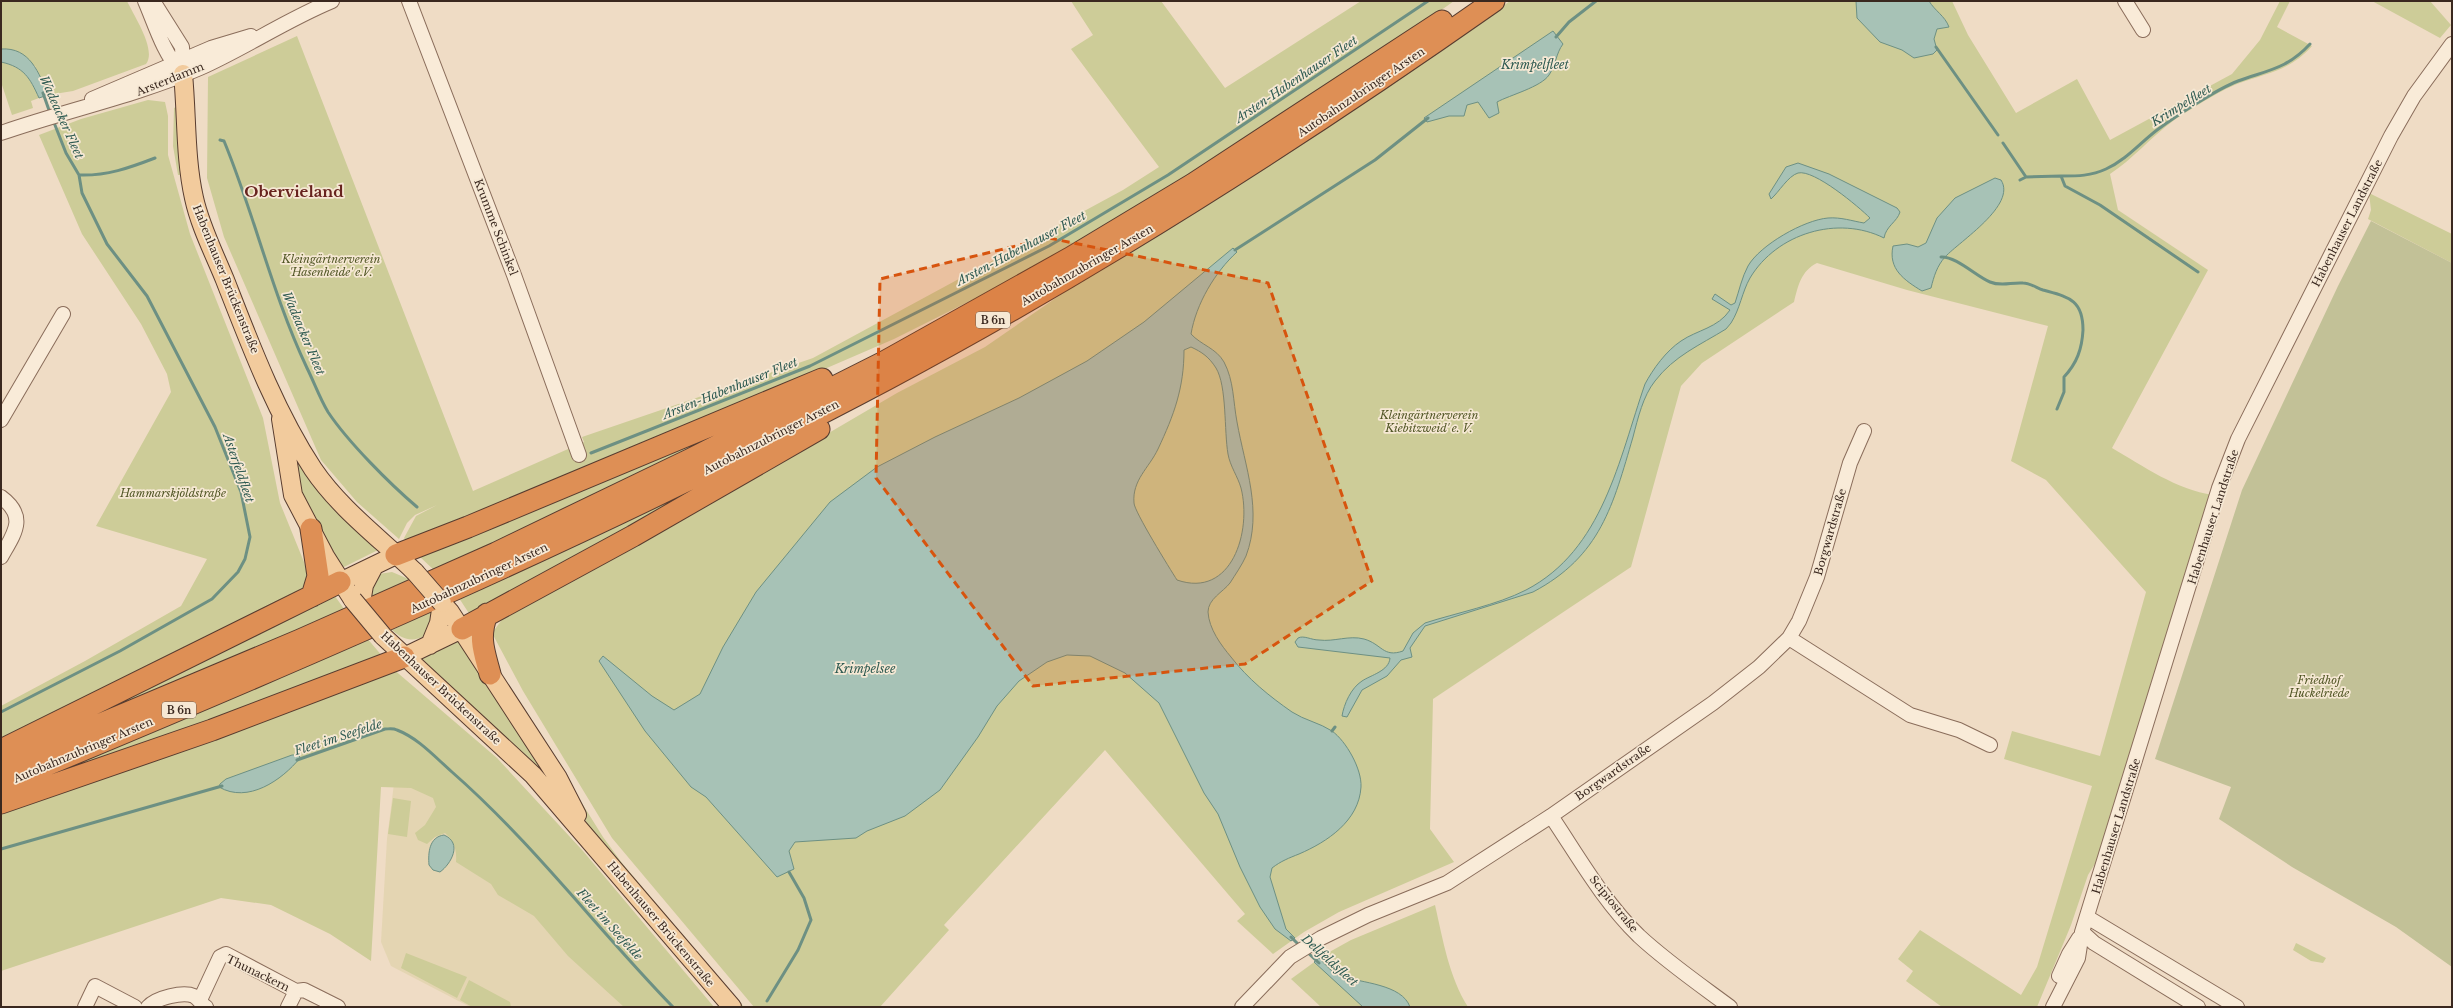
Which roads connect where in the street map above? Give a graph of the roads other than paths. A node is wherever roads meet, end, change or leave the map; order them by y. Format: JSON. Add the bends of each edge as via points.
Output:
{"nodes":[{"id":1,"x":145,"y":1,"type":"edge"},
{"id":2,"x":153,"y":1,"type":"edge"},
{"id":3,"x":332,"y":1,"type":"edge"},
{"id":4,"x":409,"y":1,"type":"edge"},
{"id":5,"x":1470,"y":1,"type":"edge"},
{"id":6,"x":1494,"y":1,"type":"edge"},
{"id":7,"x":2125,"y":1,"type":"edge"},
{"id":8,"x":2143,"y":30,"type":"dead end"},
{"id":9,"x":2452,"y":44,"type":"edge"},
{"id":10,"x":180,"y":66,"type":"junction"},
{"id":11,"x":1,"y":133,"type":"edge"},
{"id":12,"x":63,"y":314,"type":"dead end"},
{"id":13,"x":886,"y":370,"type":"junction"},
{"id":14,"x":280,"y":408,"type":"junction"},
{"id":15,"x":1,"y":420,"type":"edge"},
{"id":16,"x":1864,"y":431,"type":"dead end"},
{"id":17,"x":579,"y":455,"type":"dead end"},
{"id":18,"x":1,"y":497,"type":"edge"},
{"id":19,"x":311,"y":529,"type":"junction"},
{"id":20,"x":396,"y":555,"type":"junction"},
{"id":21,"x":1,"y":557,"type":"edge"},
{"id":22,"x":374,"y":566,"type":"junction"},
{"id":23,"x":340,"y":582,"type":"junction"},
{"id":24,"x":312,"y":596,"type":"junction"},
{"id":25,"x":359,"y":601,"type":"junction"},
{"id":26,"x":445,"y":610,"type":"junction"},
{"id":27,"x":487,"y":614,"type":"junction"},
{"id":28,"x":462,"y":629,"type":"junction"},
{"id":29,"x":1789,"y":638,"type":"junction"},
{"id":30,"x":430,"y":645,"type":"junction"},
{"id":31,"x":480,"y":650,"type":"junction"},
{"id":32,"x":404,"y":657,"type":"junction"},
{"id":33,"x":494,"y":680,"type":"joint"},
{"id":34,"x":1990,"y":745,"type":"dead end"},
{"id":35,"x":1,"y":750,"type":"edge"},
{"id":36,"x":1,"y":766,"type":"edge"},
{"id":37,"x":1,"y":784,"type":"edge"},
{"id":38,"x":1,"y":803,"type":"edge"},
{"id":39,"x":1551,"y":816,"type":"junction"},
{"id":40,"x":591,"y":840,"type":"junction"},
{"id":41,"x":2087,"y":917,"type":"junction"},
{"id":42,"x":2082,"y":932,"type":"junction"},
{"id":43,"x":2191,"y":979,"type":"junction"},
{"id":44,"x":296,"y":991,"type":"junction"},
{"id":45,"x":2181,"y":996,"type":"junction"},
{"id":46,"x":203,"y":1004,"type":"edge"},
{"id":47,"x":84,"y":1007,"type":"edge"},
{"id":48,"x":135,"y":1007,"type":"edge"},
{"id":49,"x":148,"y":1007,"type":"edge"},
{"id":50,"x":288,"y":1007,"type":"edge"},
{"id":51,"x":338,"y":1007,"type":"edge"},
{"id":52,"x":732,"y":1007,"type":"edge"},
{"id":53,"x":1242,"y":1007,"type":"edge"},
{"id":54,"x":1730,"y":1007,"type":"edge"},
{"id":55,"x":2046,"y":1007,"type":"edge"},
{"id":56,"x":2054,"y":1007,"type":"edge"},
{"id":57,"x":2198,"y":1007,"type":"edge"},
{"id":58,"x":2237,"y":1007,"type":"edge"}],
"edges":[{"from":1,"to":10,"type":"street"},
{"from":2,"to":10,"type":"street","via":[[182,47]]},
{"from":3,"to":10,"type":"street","name":"Arsterdamm","via":[[267,32],[235,52]]},
{"from":4,"to":17,"type":"street","name":"Krumme Schinkel","via":[[514,275]]},
{"from":5,"to":13,"type":"highway","name":"Autobahnzubringer Arsten","number":"B 6n","via":[[1193,184]]},
{"from":6,"to":13,"type":"highway","name":"Autobahnzubringer Arsten","number":"B 6n","via":[[1362,94],[1149,230]]},
{"from":7,"to":8,"type":"street"},
{"from":9,"to":41,"type":"street","name":"Habenhauser Landstraße","via":[[2414,96],[2391,136],[2238,439],[2220,488]]},
{"from":10,"to":11,"type":"street","name":"Arsterdamm","via":[[117,100],[68,110]]},
{"from":10,"to":14,"type":"main road","name":"Habenhauser Brückenstraße","via":[[194,199],[244,328]]},
{"from":12,"to":15,"type":"street"},
{"from":13,"to":20,"type":"highway","via":[[841,372]]},
{"from":13,"to":27,"type":"highway","via":[[837,419],[633,536]]},
{"from":13,"to":36,"type":"highway","name":"Autobahnzubringer Arsten","number":"B 6n","via":[[690,459],[496,553],[300,640]]},
{"from":13,"to":37,"type":"highway","name":"Autobahnzubringer Arsten","number":"B 6n","via":[[713,467],[463,586],[326,648]]},
{"from":14,"to":19,"type":"main road","name":"Habenhauser Brückenstraße","via":[[293,495]]},
{"from":14,"to":20,"type":"main road","name":"Habenhauser Brückenstraße","via":[[314,470],[356,519]]},
{"from":16,"to":29,"type":"street","name":"Borgwardstraße","via":[[1850,463],[1817,577]]},
{"from":18,"to":21,"type":"street","via":[[17,515],[15,532]]},
{"from":19,"to":23,"type":"main road","name":"Habenhauser Brückenstraße"},
{"from":19,"to":24,"type":"highway","via":[[318,576]]},
{"from":20,"to":22,"type":"main road"},
{"from":20,"to":26,"type":"main road","name":"Habenhauser Brückenstraße","bridge":true,"via":[[415,572]]},
{"from":22,"to":23,"type":"main road"},
{"from":22,"to":25,"type":"main road"},
{"from":23,"to":24,"type":"highway"},
{"from":23,"to":25,"type":"main road","name":"Habenhauser Brückenstraße"},
{"from":24,"to":35,"type":"highway"},
{"from":25,"to":32,"type":"main road","name":"Habenhauser Brückenstraße","bridge":true,"via":[[383,636]]},
{"from":26,"to":28,"type":"main road","name":"Habenhauser Brückenstraße"},
{"from":26,"to":30,"type":"main road"},
{"from":27,"to":28,"type":"highway"},
{"from":27,"to":31,"type":"highway","via":[[481,633]]},
{"from":28,"to":30,"type":"main road"},
{"from":28,"to":31,"type":"main road","name":"Habenhauser Brückenstraße"},
{"from":29,"to":34,"type":"street","via":[[1910,715],[1959,730]]},
{"from":29,"to":39,"type":"street","name":"Borgwardstraße","via":[[1759,667],[1713,703]]},
{"from":30,"to":32,"type":"main road"},
{"from":31,"to":33,"type":"highway"},
{"from":32,"to":38,"type":"highway","via":[[212,730]]},
{"from":32,"to":40,"type":"main road","name":"Habenhauser Brückenstraße","via":[[533,775]]},
{"from":33,"to":40,"type":"main road","name":"Habenhauser Brückenstraße","via":[[558,778]]},
{"from":39,"to":53,"type":"street","name":"Borgwardstraße","via":[[1447,883],[1368,915],[1315,941],[1290,957]]},
{"from":39,"to":54,"type":"street","name":"Scipiostraße","via":[[1624,920],[1664,958]]},
{"from":40,"to":52,"type":"main road","name":"Habenhauser Brückenstraße"},
{"from":41,"to":42,"type":"street","name":"Habenhauser Landstraße"},
{"from":41,"to":43,"type":"street"},
{"from":42,"to":45,"type":"street","via":[[2094,943]]},
{"from":42,"to":55,"type":"street","name":"Habenhauser Landstraße","via":[[2069,954]]},
{"from":42,"to":56,"type":"street","name":"Habenhauser Landstraße","via":[[2078,958]]},
{"from":43,"to":45,"type":"street"},
{"from":43,"to":58,"type":"street"},
{"from":44,"to":46,"type":"street","name":"Thunackern","via":[[226,954],[220,957]]},
{"from":44,"to":50,"type":"street","name":"Thunackern"},
{"from":44,"to":51,"type":"street","name":"Thunackern","via":[[304,990]]},
{"from":45,"to":57,"type":"street"},
{"from":46,"to":49,"type":"street","via":[[184,994],[157,1001]]},
{"from":47,"to":48,"type":"street","via":[[95,986]]}]}
